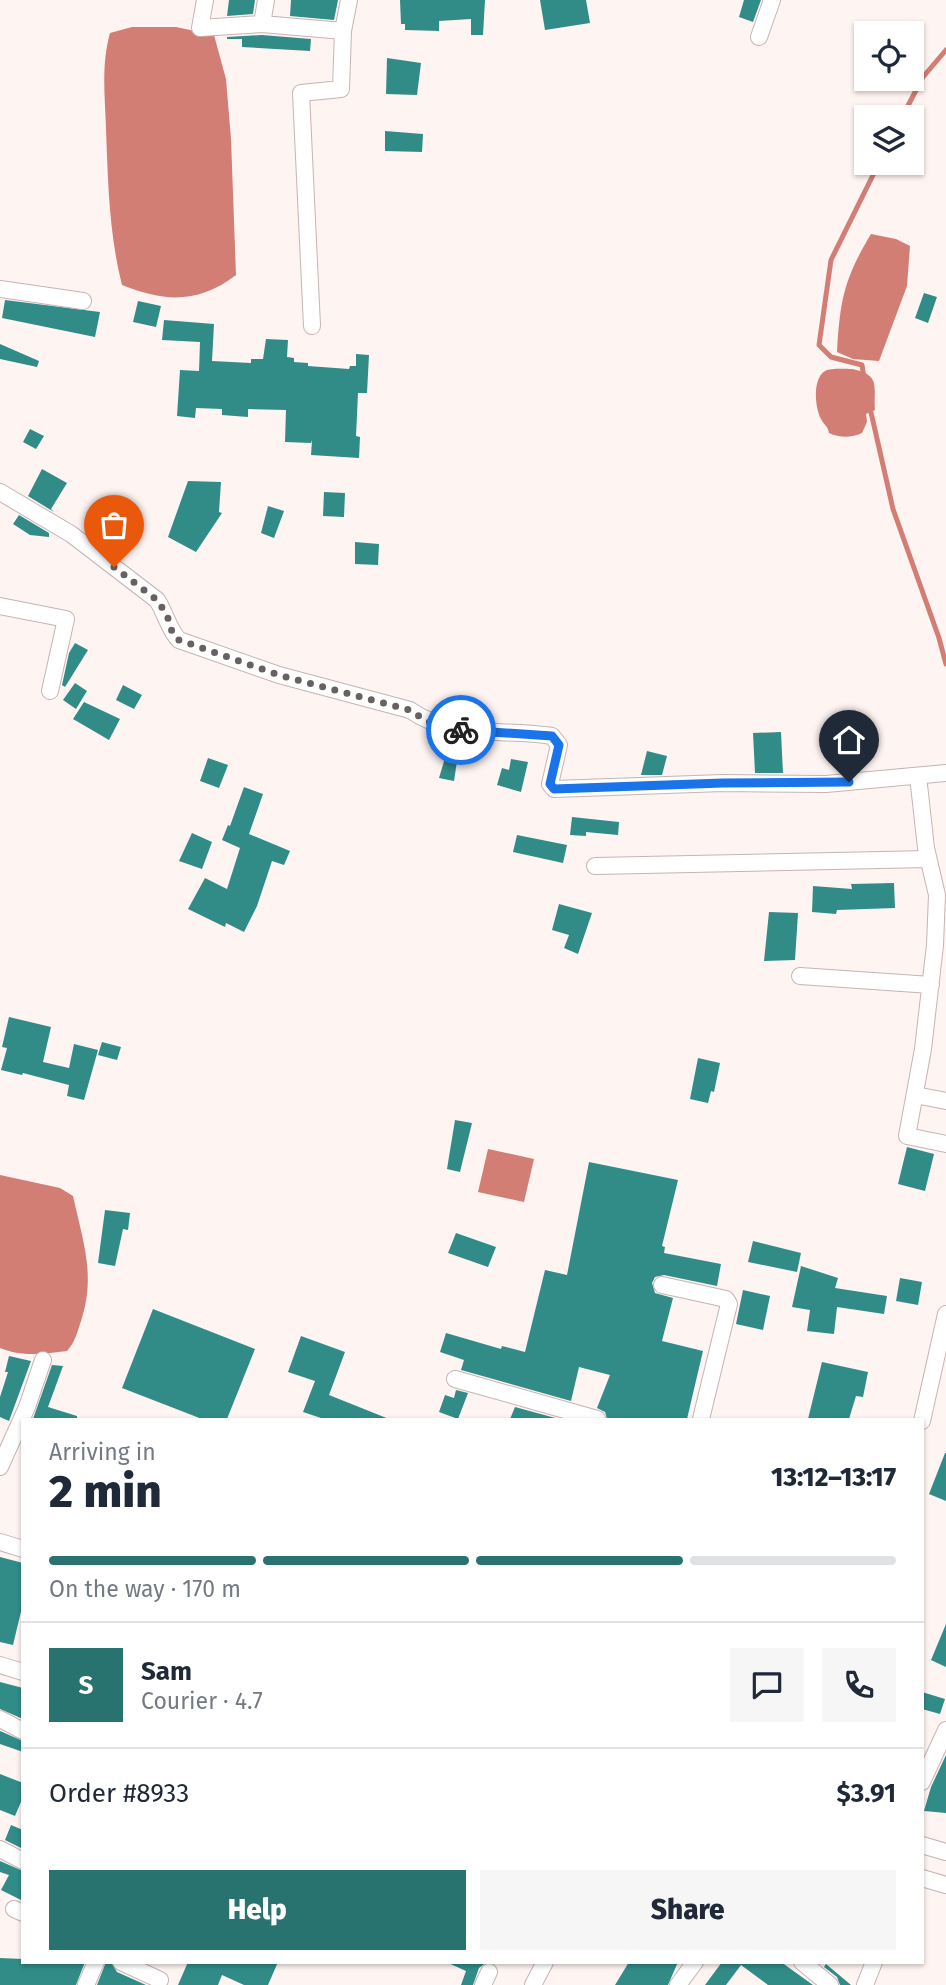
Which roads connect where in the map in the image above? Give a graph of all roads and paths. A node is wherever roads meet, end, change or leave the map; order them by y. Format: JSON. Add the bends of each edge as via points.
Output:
{"nodes":[{"id":1,"x":205,"y":0,"type":"edge"},
{"id":2,"x":267,"y":0,"type":"edge"},
{"id":3,"x":349,"y":0,"type":"edge"},
{"id":4,"x":772,"y":0,"type":"edge"},
{"id":5,"x":262,"y":24,"type":"junction"},
{"id":6,"x":343,"y":31,"type":"junction"},
{"id":7,"x":759,"y":37,"type":"dead end"},
{"id":8,"x":0,"y":289,"type":"edge"},
{"id":9,"x":83,"y":300,"type":"dead end"},
{"id":10,"x":312,"y":326,"type":"dead end"},
{"id":11,"x":0,"y":492,"type":"edge"},
{"id":12,"x":0,"y":606,"type":"edge"},
{"id":13,"x":51,"y":691,"type":"dead end"},
{"id":14,"x":946,"y":773,"type":"edge"},
{"id":15,"x":918,"y":776,"type":"junction"},
{"id":16,"x":928,"y":859,"type":"junction"},
{"id":17,"x":595,"y":866,"type":"dead end"},
{"id":18,"x":800,"y":976,"type":"dead end"},
{"id":19,"x":931,"y":985,"type":"junction"},
{"id":20,"x":915,"y":1095,"type":"junction"},
{"id":21,"x":946,"y":1101,"type":"edge"},
{"id":22,"x":946,"y":1144,"type":"edge"},
{"id":23,"x":662,"y":1285,"type":"dead end"},
{"id":24,"x":946,"y":1314,"type":"edge"},
{"id":25,"x":43,"y":1360,"type":"dead end"},
{"id":26,"x":455,"y":1379,"type":"dead end"},
{"id":27,"x":22,"y":1418,"type":"edge"},
{"id":28,"x":593,"y":1418,"type":"edge"},
{"id":29,"x":701,"y":1418,"type":"edge"},
{"id":30,"x":922,"y":1418,"type":"edge"},
{"id":31,"x":21,"y":1420,"type":"edge"},
{"id":32,"x":0,"y":1467,"type":"edge"},
{"id":33,"x":0,"y":1542,"type":"edge"},
{"id":34,"x":21,"y":1548,"type":"edge"},
{"id":35,"x":0,"y":1665,"type":"edge"},
{"id":36,"x":21,"y":1671,"type":"edge"},
{"id":37,"x":0,"y":1719,"type":"edge"},
{"id":38,"x":21,"y":1730,"type":"edge"},
{"id":39,"x":946,"y":1730,"type":"edge"},
{"id":40,"x":924,"y":1778,"type":"edge"},
{"id":41,"x":924,"y":1846,"type":"edge"},
{"id":42,"x":0,"y":1849,"type":"edge"},
{"id":43,"x":946,"y":1852,"type":"edge"},
{"id":44,"x":21,"y":1860,"type":"edge"},
{"id":45,"x":924,"y":1879,"type":"edge"},
{"id":46,"x":946,"y":1885,"type":"edge"},
{"id":47,"x":95,"y":1964,"type":"edge"},
{"id":48,"x":125,"y":1964,"type":"edge"},
{"id":49,"x":544,"y":1964,"type":"edge"},
{"id":50,"x":694,"y":1964,"type":"edge"},
{"id":51,"x":804,"y":1964,"type":"edge"},
{"id":52,"x":873,"y":1964,"type":"edge"},
{"id":53,"x":160,"y":1980,"type":"dead end"},
{"id":54,"x":86,"y":1985,"type":"edge"},
{"id":55,"x":533,"y":1985,"type":"edge"},
{"id":56,"x":678,"y":1985,"type":"edge"},
{"id":57,"x":830,"y":1985,"type":"edge"},
{"id":58,"x":865,"y":1985,"type":"edge"}],
"edges":[{"from":1,"to":5,"type":"street","via":[[200,28]]},
{"from":2,"to":5,"type":"street"},
{"from":3,"to":6,"type":"street"},
{"from":4,"to":7,"type":"street"},
{"from":5,"to":6,"type":"street"},
{"from":6,"to":10,"type":"street","via":[[341,89],[301,93]]},
{"from":8,"to":9,"type":"street"},
{"from":11,"to":15,"type":"street","via":[[71,534],[157,600],[179,640],[279,675],[410,710],[440,726],[552,736],[559,745],[550,784],[554,789],[826,784]]},
{"from":12,"to":13,"type":"street","via":[[66,618]]},
{"from":14,"to":15,"type":"street"},
{"from":15,"to":16,"type":"street"},
{"from":16,"to":17,"type":"street"},
{"from":16,"to":19,"type":"street","via":[[936,895]]},
{"from":18,"to":19,"type":"street"},
{"from":19,"to":20,"type":"street"},
{"from":20,"to":21,"type":"street"},
{"from":20,"to":22,"type":"street","via":[[907,1136]]},
{"from":23,"to":29,"type":"street","via":[[726,1299],[729,1304]]},
{"from":24,"to":30,"type":"street"},
{"from":25,"to":27,"type":"street"},
{"from":26,"to":28,"type":"street"},
{"from":31,"to":32,"type":"street"},
{"from":33,"to":34,"type":"street"},
{"from":35,"to":36,"type":"street"},
{"from":37,"to":38,"type":"street"},
{"from":39,"to":40,"type":"street"},
{"from":41,"to":43,"type":"street"},
{"from":42,"to":44,"type":"street"},
{"from":45,"to":46,"type":"street"},
{"from":47,"to":54,"type":"street"},
{"from":48,"to":53,"type":"street"},
{"from":49,"to":55,"type":"street"},
{"from":50,"to":56,"type":"street"},
{"from":51,"to":57,"type":"street"},
{"from":52,"to":58,"type":"street"}]}
